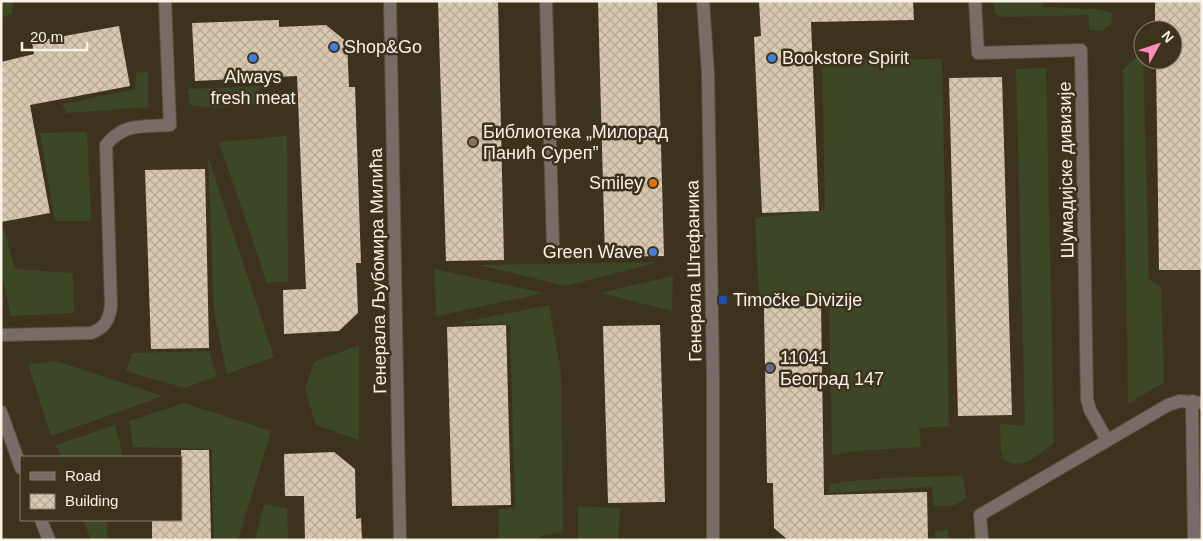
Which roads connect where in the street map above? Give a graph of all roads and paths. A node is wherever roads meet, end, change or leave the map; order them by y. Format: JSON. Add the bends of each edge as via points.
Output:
{"nodes":[{"id":1,"x":165,"y":1,"type":"edge"},
{"id":2,"x":390,"y":1,"type":"edge"},
{"id":3,"x":546,"y":1,"type":"edge"},
{"id":4,"x":703,"y":1,"type":"edge"},
{"id":5,"x":975,"y":1,"type":"edge"},
{"id":6,"x":553,"y":246,"type":"dead end"},
{"id":7,"x":1,"y":335,"type":"edge"},
{"id":8,"x":1197,"y":402,"type":"edge"},
{"id":9,"x":1,"y":412,"type":"edge"},
{"id":10,"x":1107,"y":440,"type":"junction"},
{"id":11,"x":20,"y":465,"type":"edge"},
{"id":12,"x":41,"y":521,"type":"edge"},
{"id":13,"x":49,"y":540,"type":"edge"},
{"id":14,"x":400,"y":540,"type":"edge"},
{"id":15,"x":713,"y":540,"type":"edge"},
{"id":16,"x":982,"y":540,"type":"edge"},
{"id":17,"x":1194,"y":540,"type":"edge"}],
"edges":[{"from":1,"to":7,"type":"street","via":[[170,125],[130,127],[115,134],[106,145],[112,306],[109,319],[92,333]]},
{"from":2,"to":14,"type":"street","name":"Генерала Љубомира Милића"},
{"from":3,"to":6,"type":"street"},
{"from":4,"to":15,"type":"street","name":"Генерала Штефаника","via":[[713,377]]},
{"from":5,"to":10,"type":"street","name":"Шумадијске дивизије","via":[[978,53],[1081,50],[1087,399]]},
{"from":8,"to":10,"type":"street","via":[[1180,401],[1168,405]]},
{"from":8,"to":17,"type":"street"},
{"from":9,"to":11,"type":"street"},
{"from":10,"to":16,"type":"street","via":[[980,515]]},
{"from":12,"to":13,"type":"street"}]}
